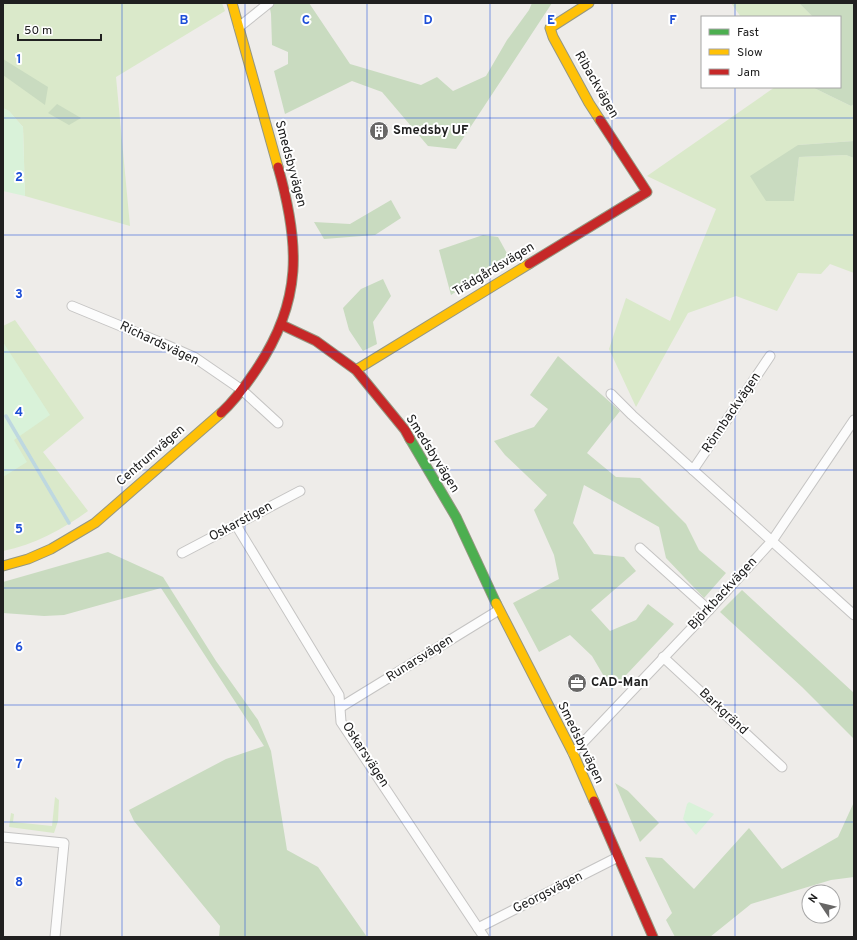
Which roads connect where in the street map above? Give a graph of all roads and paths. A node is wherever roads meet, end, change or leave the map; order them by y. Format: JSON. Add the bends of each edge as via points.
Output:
{"nodes":[{"id":1,"x":232,"y":3,"type":"edge"},
{"id":2,"x":270,"y":3,"type":"edge"},
{"id":3,"x":589,"y":3,"type":"edge"},
{"id":4,"x":238,"y":27,"type":"junction"},
{"id":5,"x":647,"y":192,"type":"joint"},
{"id":6,"x":72,"y":306,"type":"dead end"},
{"id":7,"x":282,"y":325,"type":"junction"},
{"id":8,"x":770,"y":356,"type":"dead end"},
{"id":9,"x":356,"y":370,"type":"junction"},
{"id":10,"x":242,"y":390,"type":"junction"},
{"id":11,"x":612,"y":394,"type":"dead end"},
{"id":12,"x":854,"y":420,"type":"edge"},
{"id":13,"x":278,"y":423,"type":"dead end"},
{"id":14,"x":693,"y":470,"type":"junction"},
{"id":15,"x":300,"y":491,"type":"dead end"},
{"id":16,"x":236,"y":525,"type":"junction"},
{"id":17,"x":772,"y":541,"type":"junction"},
{"id":18,"x":640,"y":548,"type":"dead end"},
{"id":19,"x":182,"y":553,"type":"dead end"},
{"id":20,"x":3,"y":566,"type":"edge"},
{"id":21,"x":499,"y":610,"type":"junction"},
{"id":22,"x":709,"y":610,"type":"junction"},
{"id":23,"x":854,"y":615,"type":"edge"},
{"id":24,"x":663,"y":657,"type":"junction"},
{"id":25,"x":341,"y":707,"type":"junction"},
{"id":26,"x":572,"y":754,"type":"junction"},
{"id":27,"x":782,"y":767,"type":"dead end"},
{"id":28,"x":3,"y":837,"type":"edge"},
{"id":29,"x":618,"y":857,"type":"junction"},
{"id":30,"x":478,"y":928,"type":"junction"},
{"id":31,"x":55,"y":937,"type":"edge"},
{"id":32,"x":484,"y":937,"type":"edge"},
{"id":33,"x":653,"y":937,"type":"edge"}],
"edges":[{"from":1,"to":4,"type":"main road","name":"Smedsbyvägen"},
{"from":2,"to":4,"type":"street"},
{"from":3,"to":5,"type":"main road","name":"Ribackvägen","via":[[550,28],[589,103]]},
{"from":4,"to":7,"type":"main road","name":"Smedsbyvägen","via":[[287,198],[291,221],[294,261],[291,288]]},
{"from":5,"to":9,"type":"main road","name":"Trädgårdsvägen"},
{"from":6,"to":10,"type":"street","name":"Richardsvägen","via":[[194,358]]},
{"from":7,"to":9,"type":"main road","name":"Smedsbyvägen","via":[[316,341]]},
{"from":7,"to":10,"type":"main road","name":"Centrumvägen","via":[[265,359]]},
{"from":8,"to":14,"type":"street","name":"Rönnbackvägen"},
{"from":9,"to":21,"type":"main road","name":"Smedsbyvägen","via":[[405,430],[429,470],[456,518]]},
{"from":10,"to":13,"type":"street"},
{"from":10,"to":20,"type":"main road","name":"Centrumvägen","via":[[224,410],[95,523],[49,550]]},
{"from":11,"to":14,"type":"street"},
{"from":12,"to":17,"type":"street","name":"Björkbackvägen"},
{"from":14,"to":17,"type":"street"},
{"from":15,"to":16,"type":"street","name":"Oskarstigen"},
{"from":16,"to":19,"type":"street","name":"Oskarstigen"},
{"from":16,"to":25,"type":"street","name":"Oskarsvägen","via":[[340,695]]},
{"from":17,"to":22,"type":"street","name":"Björkbackvägen"},
{"from":17,"to":23,"type":"street"},
{"from":18,"to":22,"type":"street"},
{"from":21,"to":25,"type":"street","name":"Runarsvägen"},
{"from":21,"to":26,"type":"main road","name":"Smedsbyvägen"},
{"from":22,"to":24,"type":"street","name":"Björkbackvägen"},
{"from":24,"to":26,"type":"street","name":"Björkbackvägen"},
{"from":24,"to":27,"type":"street","name":"Barkgränd"},
{"from":25,"to":30,"type":"street","name":"Oskarsvägen","via":[[341,722]]},
{"from":26,"to":29,"type":"main road","name":"Smedsbyvägen"},
{"from":28,"to":31,"type":"street","via":[[64,843]]},
{"from":29,"to":30,"type":"street","name":"Georgsvägen"},
{"from":29,"to":33,"type":"main road","name":"Smedsbyvägen"},
{"from":30,"to":32,"type":"street","name":"Oskarsvägen"}]}
